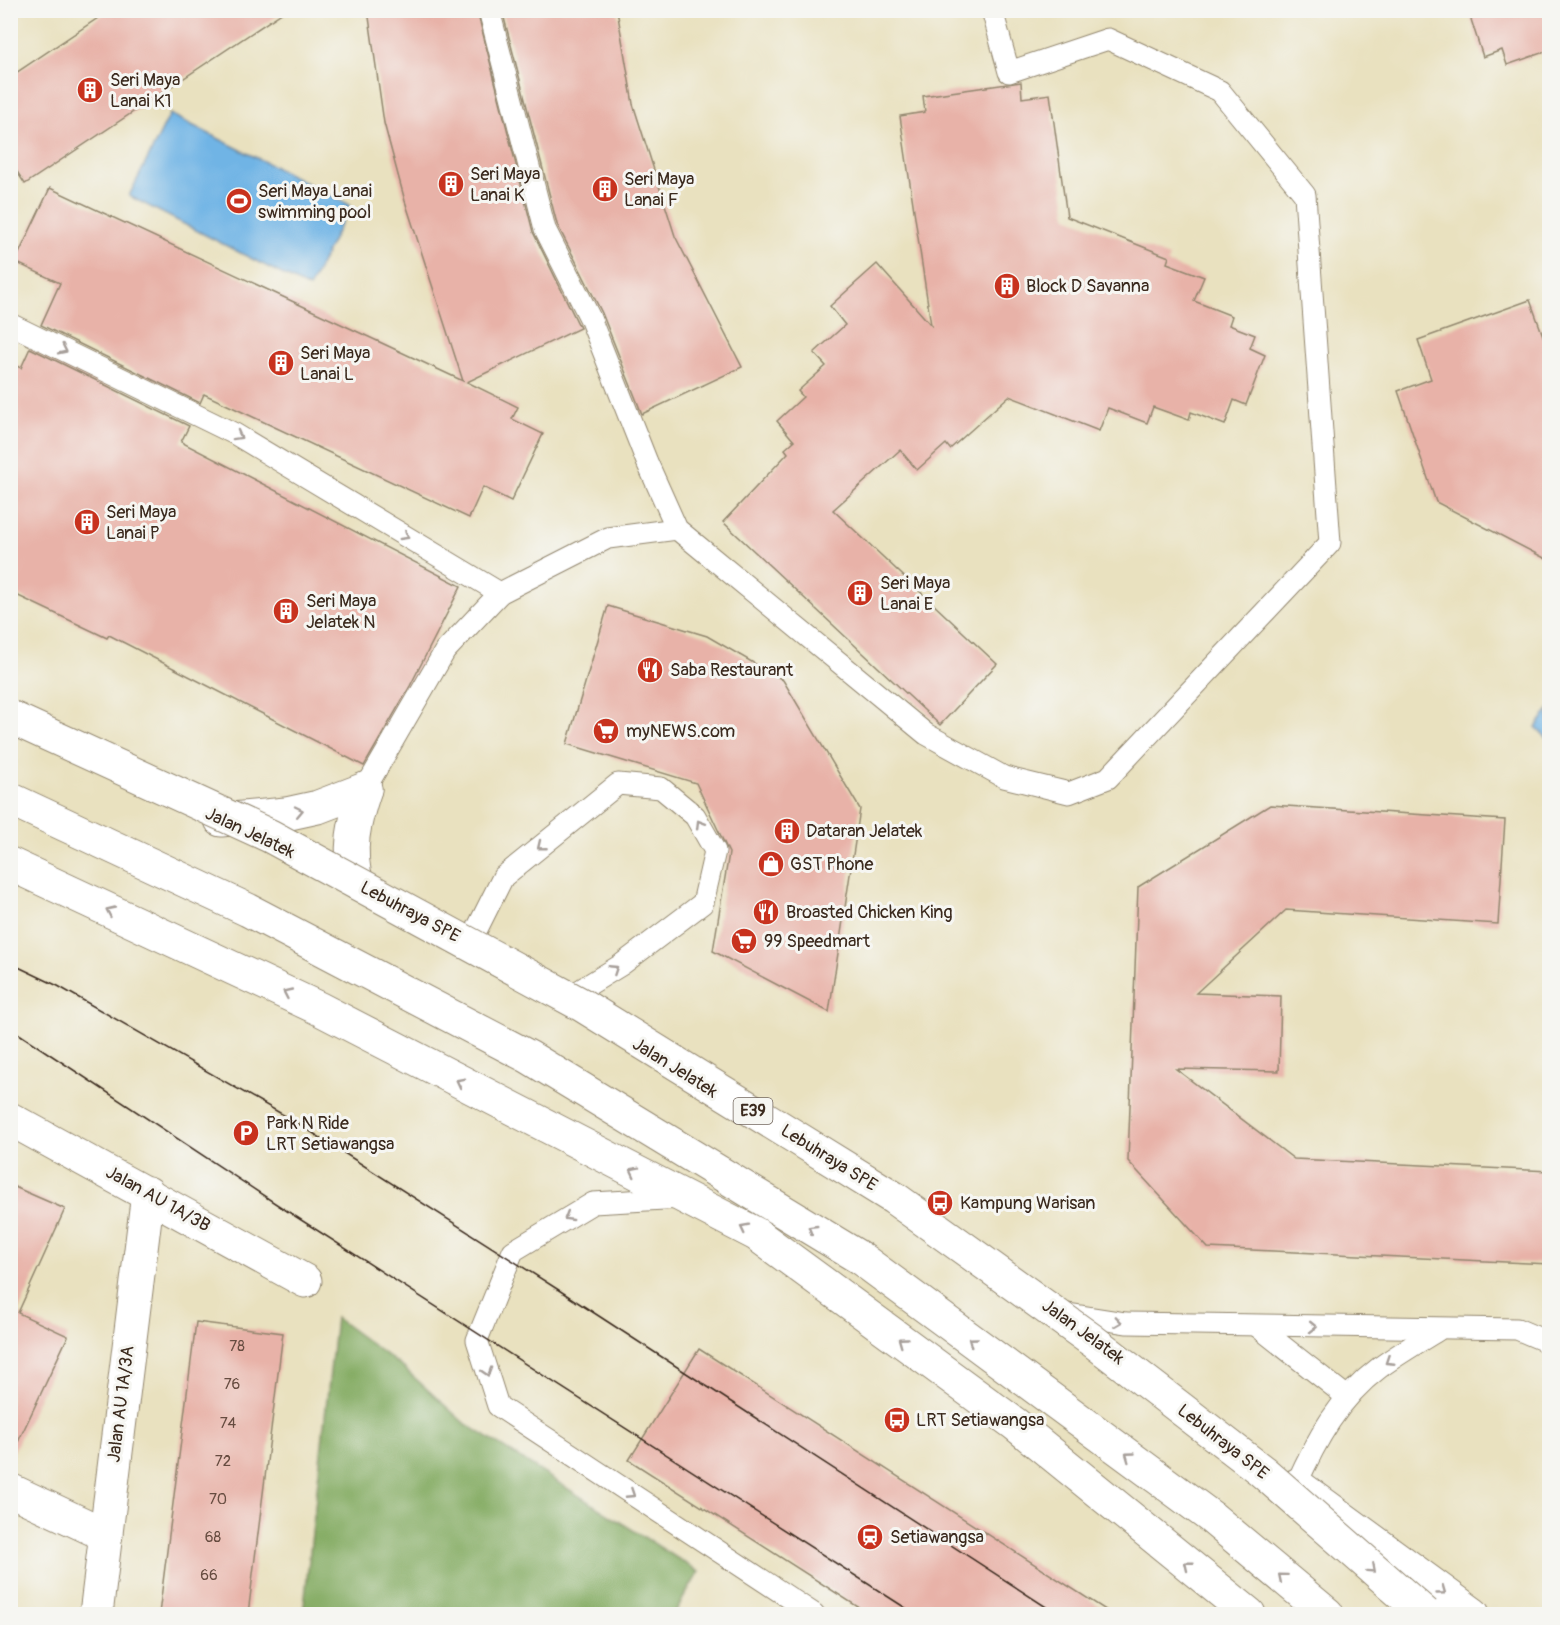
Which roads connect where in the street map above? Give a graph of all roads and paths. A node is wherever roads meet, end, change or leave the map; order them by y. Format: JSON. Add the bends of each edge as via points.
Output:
{"nodes":[{"id":1,"x":489,"y":10,"type":"edge"},
{"id":2,"x":992,"y":10,"type":"edge"},
{"id":3,"x":10,"y":324,"type":"edge"},
{"id":4,"x":676,"y":529,"type":"junction"},
{"id":5,"x":500,"y":593,"type":"junction"},
{"id":6,"x":10,"y":717,"type":"edge"},
{"id":7,"x":365,"y":789,"type":"junction"},
{"id":8,"x":10,"y":799,"type":"edge"},
{"id":9,"x":220,"y":820,"type":"junction"},
{"id":10,"x":10,"y":864,"type":"edge"},
{"id":11,"x":357,"y":883,"type":"junction"},
{"id":12,"x":471,"y":941,"type":"junction"},
{"id":13,"x":564,"y":1000,"type":"junction"},
{"id":14,"x":10,"y":1119,"type":"edge"},
{"id":15,"x":148,"y":1193,"type":"junction"},
{"id":16,"x":686,"y":1198,"type":"junction"},
{"id":17,"x":305,"y":1281,"type":"dead end"},
{"id":18,"x":1060,"y":1313,"type":"junction"},
{"id":19,"x":1257,"y":1326,"type":"junction"},
{"id":20,"x":1438,"y":1330,"type":"junction"},
{"id":21,"x":1550,"y":1343,"type":"edge"},
{"id":22,"x":1347,"y":1397,"type":"junction"},
{"id":23,"x":1296,"y":1485,"type":"junction"},
{"id":24,"x":10,"y":1490,"type":"edge"},
{"id":25,"x":106,"y":1534,"type":"junction"},
{"id":26,"x":1240,"y":1610,"type":"edge"},
{"id":27,"x":96,"y":1614,"type":"edge"},
{"id":28,"x":814,"y":1614,"type":"edge"},
{"id":29,"x":1327,"y":1614,"type":"edge"},
{"id":30,"x":1425,"y":1614,"type":"edge"},
{"id":31,"x":1473,"y":1614,"type":"edge"}],
"edges":[{"from":1,"to":4,"type":"lane","via":[[545,230],[590,318]]},
{"from":2,"to":4,"type":"lane","via":[[1009,72],[1108,39],[1220,91],[1305,195],[1329,543],[1108,778],[1069,793],[1004,777],[926,734]]},
{"from":3,"to":5,"type":"lane","one_way":true,"via":[[235,434]]},
{"from":4,"to":5,"type":"lane","via":[[608,538]]},
{"from":5,"to":7,"type":"lane","via":[[445,651]]},
{"from":6,"to":9,"type":"main road","name":"Jalan Jelatek"},
{"from":6,"to":30,"type":"main road","name":"Lebuhraya SPE","number":"E39","one_way":true,"bridge":true,"via":[[270,836],[582,1005],[894,1198],[1093,1341],[1262,1472]]},
{"from":9,"to":7,"type":"main road","one_way":true,"via":[[307,810]]},
{"from":7,"to":11,"type":"main road","via":[[354,823],[351,852]]},
{"from":29,"to":8,"type":"main road","one_way":true,"via":[[1211,1517],[860,1258],[529,1057],[248,910]]},
{"from":9,"to":11,"type":"main road","name":"Jalan Jelatek"},
{"from":16,"to":10,"type":"main road","one_way":true,"via":[[318,1008]]},
{"from":11,"to":12,"type":"main road","name":"Jalan Jelatek"},
{"from":12,"to":13,"type":"main road","name":"Jalan Jelatek"},
{"from":13,"to":12,"type":"lane","one_way":true,"via":[[621,964],[703,903],[715,851],[695,816],[660,788],[618,784],[503,877]]},
{"from":13,"to":18,"type":"main road","name":"Jalan Jelatek"},
{"from":14,"to":15,"type":"main road","name":"Jalan AU 1A/3B"},
{"from":15,"to":17,"type":"main road","name":"Jalan AU 1A/3B"},
{"from":15,"to":25,"type":"main road","name":"Jalan AU 1A/3A"},
{"from":26,"to":16,"type":"main road","one_way":true,"via":[[1015,1424],[944,1371],[756,1234]]},
{"from":16,"to":28,"type":"lane","one_way":true,"via":[[593,1203],[513,1251],[477,1340],[498,1406]]},
{"from":18,"to":19,"type":"lane","one_way":true,"via":[[1126,1323]]},
{"from":18,"to":23,"type":"main road","name":"Jalan Jelatek"},
{"from":19,"to":20,"type":"lane","one_way":true},
{"from":19,"to":22,"type":"lane"},
{"from":20,"to":21,"type":"lane","via":[[1518,1329]]},
{"from":20,"to":22,"type":"lane","one_way":true,"via":[[1378,1368]]},
{"from":22,"to":23,"type":"lane","via":[[1323,1429]]},
{"from":23,"to":31,"type":"main road","name":"Jalan Jelatek","one_way":true},
{"from":24,"to":25,"type":"main road"},
{"from":25,"to":27,"type":"main road","name":"Jalan AU 1A/3A"}]}
